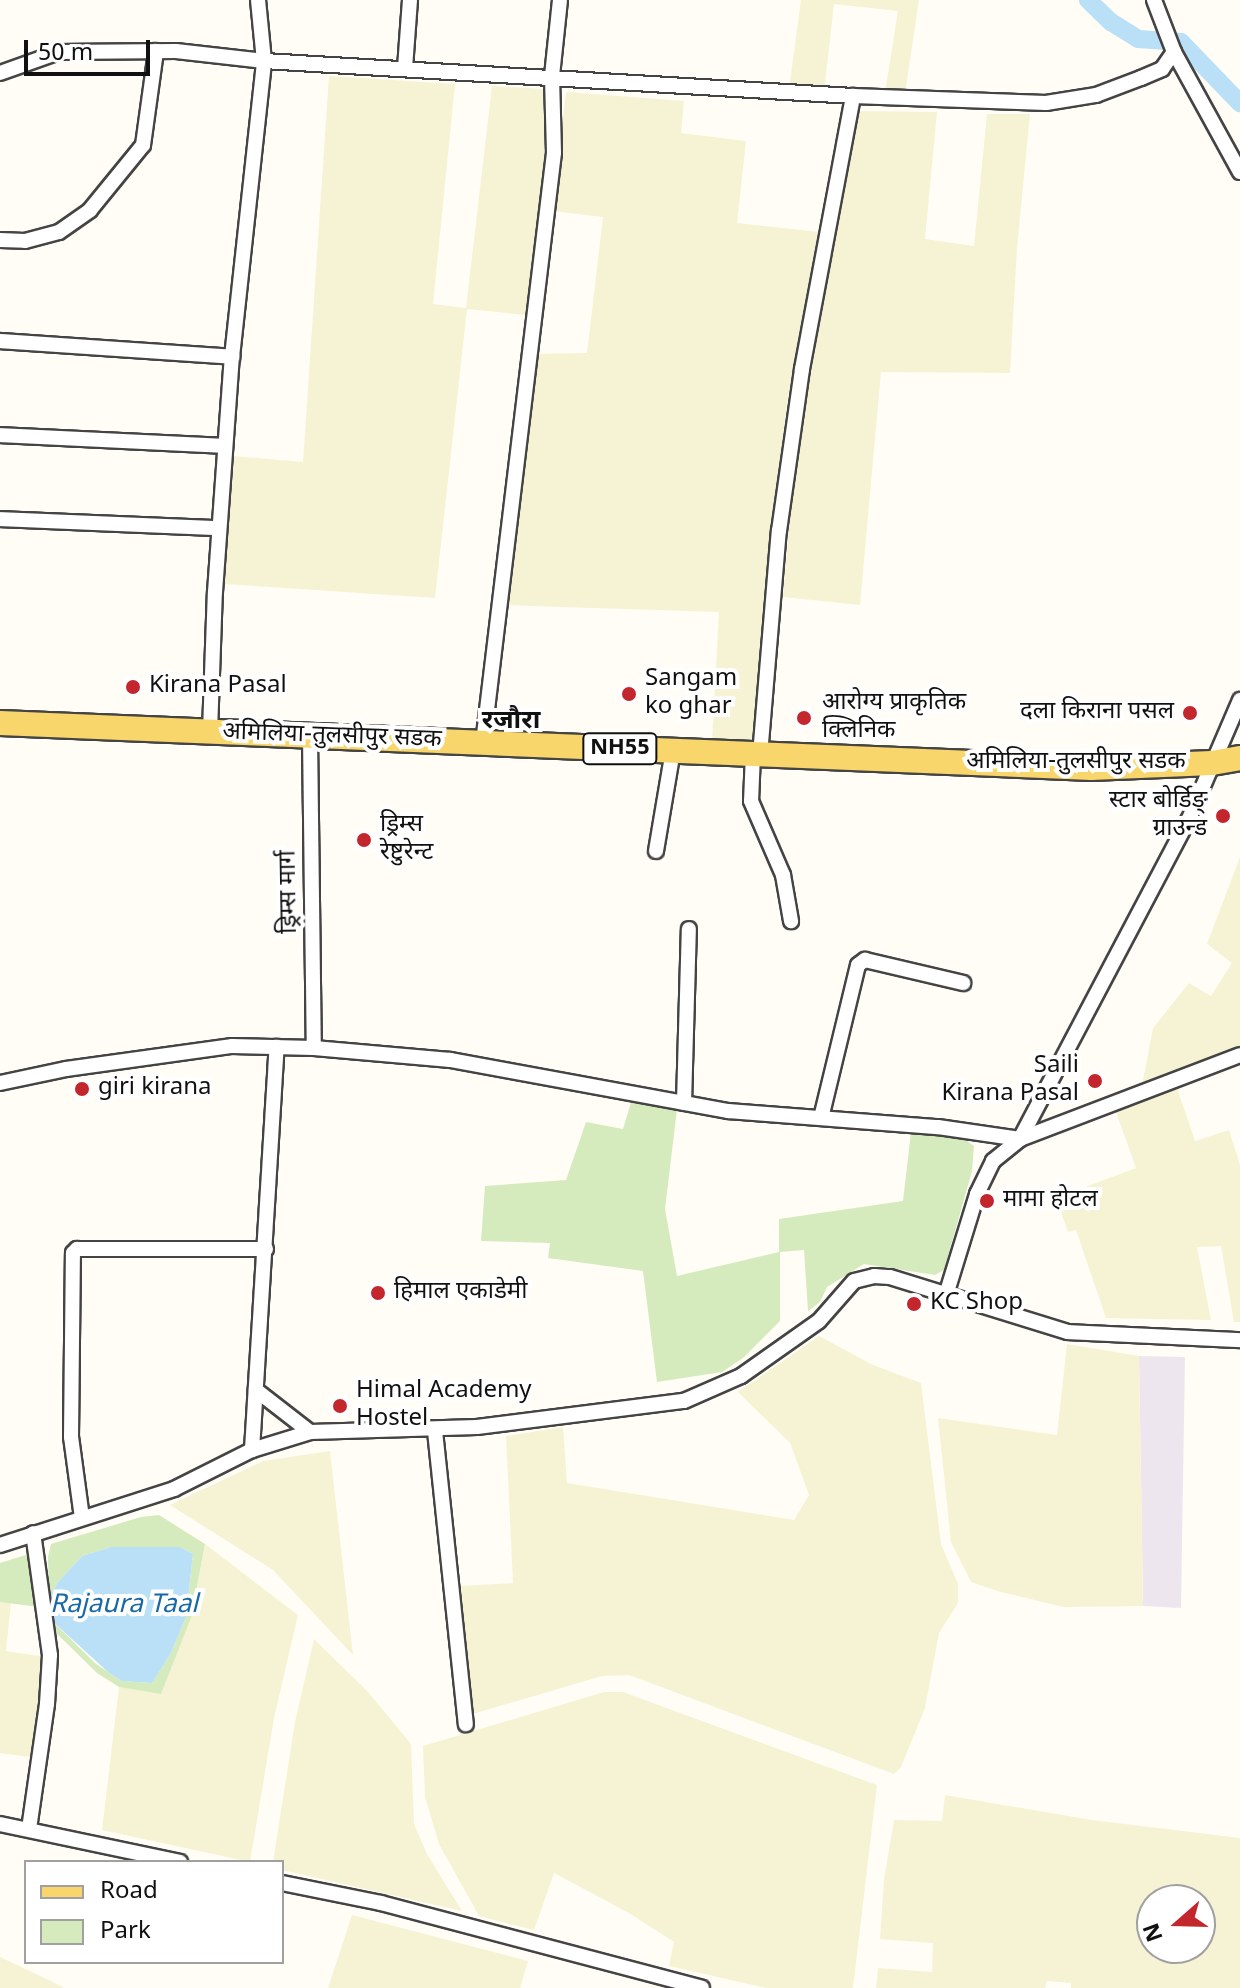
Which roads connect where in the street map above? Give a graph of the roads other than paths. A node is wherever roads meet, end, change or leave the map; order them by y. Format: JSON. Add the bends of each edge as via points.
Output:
{"nodes":[{"id":1,"x":258,"y":0,"type":"edge"},
{"id":2,"x":410,"y":0,"type":"edge"},
{"id":3,"x":560,"y":0,"type":"edge"},
{"id":4,"x":1154,"y":0,"type":"edge"},
{"id":5,"x":156,"y":51,"type":"junction"},
{"id":6,"x":1174,"y":52,"type":"junction"},
{"id":7,"x":264,"y":61,"type":"junction"},
{"id":8,"x":405,"y":68,"type":"junction"},
{"id":9,"x":0,"y":73,"type":"edge"},
{"id":10,"x":552,"y":76,"type":"junction"},
{"id":11,"x":853,"y":96,"type":"junction"},
{"id":12,"x":1240,"y":172,"type":"edge"},
{"id":13,"x":0,"y":240,"type":"edge"},
{"id":14,"x":0,"y":341,"type":"edge"},
{"id":15,"x":232,"y":357,"type":"junction"},
{"id":16,"x":0,"y":435,"type":"edge"},
{"id":17,"x":225,"y":446,"type":"junction"},
{"id":18,"x":0,"y":519,"type":"edge"},
{"id":19,"x":219,"y":528,"type":"junction"},
{"id":20,"x":1240,"y":700,"type":"edge"},
{"id":21,"x":0,"y":723,"type":"edge"},
{"id":22,"x":210,"y":732,"type":"junction"},
{"id":23,"x":310,"y":736,"type":"junction"},
{"id":24,"x":483,"y":743,"type":"junction"},
{"id":25,"x":673,"y":751,"type":"junction"},
{"id":26,"x":757,"y":754,"type":"junction"},
{"id":27,"x":1240,"y":758,"type":"edge"},
{"id":28,"x":1212,"y":763,"type":"junction"},
{"id":29,"x":656,"y":851,"type":"dead end"},
{"id":30,"x":791,"y":921,"type":"dead end"},
{"id":31,"x":689,"y":929,"type":"dead end"},
{"id":32,"x":963,"y":983,"type":"dead end"},
{"id":33,"x":277,"y":1047,"type":"junction"},
{"id":34,"x":314,"y":1048,"type":"junction"},
{"id":35,"x":1240,"y":1055,"type":"edge"},
{"id":36,"x":0,"y":1083,"type":"edge"},
{"id":37,"x":684,"y":1103,"type":"junction"},
{"id":38,"x":821,"y":1118,"type":"junction"},
{"id":39,"x":1020,"y":1139,"type":"junction"},
{"id":40,"x":266,"y":1249,"type":"junction"},
{"id":41,"x":946,"y":1295,"type":"junction"},
{"id":42,"x":1240,"y":1340,"type":"edge"},
{"id":43,"x":256,"y":1390,"type":"junction"},
{"id":44,"x":435,"y":1431,"type":"junction"},
{"id":45,"x":310,"y":1432,"type":"junction"},
{"id":46,"x":252,"y":1450,"type":"junction"},
{"id":47,"x":82,"y":1518,"type":"junction"},
{"id":48,"x":33,"y":1533,"type":"junction"},
{"id":49,"x":0,"y":1545,"type":"edge"},
{"id":50,"x":466,"y":1724,"type":"dead end"},
{"id":51,"x":0,"y":1824,"type":"edge"},
{"id":52,"x":29,"y":1829,"type":"junction"},
{"id":53,"x":171,"y":1860,"type":"edge"},
{"id":54,"x":284,"y":1883,"type":"edge"},
{"id":55,"x":702,"y":1988,"type":"edge"}],
"edges":[{"from":1,"to":7,"type":"street"},
{"from":2,"to":8,"type":"street"},
{"from":3,"to":10,"type":"street"},
{"from":4,"to":6,"type":"street"},
{"from":5,"to":7,"type":"street"},
{"from":5,"to":9,"type":"street","via":[[59,52]]},
{"from":5,"to":13,"type":"street","via":[[143,145],[90,210],[59,232],[25,241]]},
{"from":6,"to":11,"type":"street","via":[[1162,69],[1141,78],[1096,95],[1046,103]]},
{"from":6,"to":12,"type":"street"},
{"from":7,"to":8,"type":"street"},
{"from":7,"to":15,"type":"street"},
{"from":8,"to":10,"type":"street"},
{"from":10,"to":11,"type":"street"},
{"from":10,"to":24,"type":"street","via":[[554,153]]},
{"from":11,"to":26,"type":"street","via":[[802,369],[779,531]]},
{"from":14,"to":15,"type":"street"},
{"from":15,"to":17,"type":"street"},
{"from":16,"to":17,"type":"street"},
{"from":17,"to":19,"type":"street"},
{"from":18,"to":19,"type":"street"},
{"from":19,"to":22,"type":"street"},
{"from":20,"to":28,"type":"street"},
{"from":21,"to":22,"type":"main road","name":"अमिलिया-तुलसीपुर सडक","number":"NH55"},
{"from":22,"to":23,"type":"main road","name":"अमिलिया-तुलसीपुर सडक","number":"NH55"},
{"from":23,"to":24,"type":"main road","name":"अमिलिया-तुलसीपुर सडक","number":"NH55"},
{"from":23,"to":34,"type":"street","name":"ड्रिम्स मार्ग"},
{"from":24,"to":25,"type":"main road","name":"अमिलिया-तुलसीपुर सडक","number":"NH55"},
{"from":25,"to":26,"type":"main road","name":"अमिलिया-तुलसीपुर सडक","number":"NH55"},
{"from":25,"to":29,"type":"street"},
{"from":26,"to":28,"type":"main road","name":"अमिलिया-तुलसीपुर सडक","number":"NH55","via":[[1091,768]]},
{"from":26,"to":30,"type":"street","via":[[751,801],[783,875]]},
{"from":27,"to":28,"type":"main road","name":"अमिलिया-तुलसीपुर सडक","number":"NH55"},
{"from":28,"to":39,"type":"street","via":[[1188,821]]},
{"from":31,"to":37,"type":"street"},
{"from":32,"to":38,"type":"street","via":[[865,960],[858,965]]},
{"from":33,"to":34,"type":"street"},
{"from":33,"to":36,"type":"street","via":[[216,1048]]},
{"from":33,"to":40,"type":"street"},
{"from":34,"to":37,"type":"street","via":[[450,1060]]},
{"from":35,"to":39,"type":"street"},
{"from":37,"to":38,"type":"street"},
{"from":38,"to":39,"type":"street"},
{"from":39,"to":41,"type":"street","via":[[993,1161],[977,1194]]},
{"from":40,"to":43,"type":"street"},
{"from":40,"to":47,"type":"street","via":[[73,1253],[71,1437]]},
{"from":41,"to":42,"type":"street","via":[[1068,1332]]},
{"from":41,"to":44,"type":"street","via":[[890,1277],[865,1277],[845,1289],[804,1332],[741,1376],[702,1395]]},
{"from":43,"to":45,"type":"street"},
{"from":43,"to":46,"type":"street"},
{"from":44,"to":45,"type":"street"},
{"from":44,"to":50,"type":"street"},
{"from":45,"to":46,"type":"street"},
{"from":46,"to":47,"type":"street","via":[[174,1489]]},
{"from":47,"to":48,"type":"street"},
{"from":48,"to":49,"type":"street"},
{"from":48,"to":52,"type":"street","via":[[50,1655]]},
{"from":51,"to":52,"type":"street"},
{"from":52,"to":53,"type":"street"},
{"from":54,"to":55,"type":"street","via":[[381,1903]]}]}
